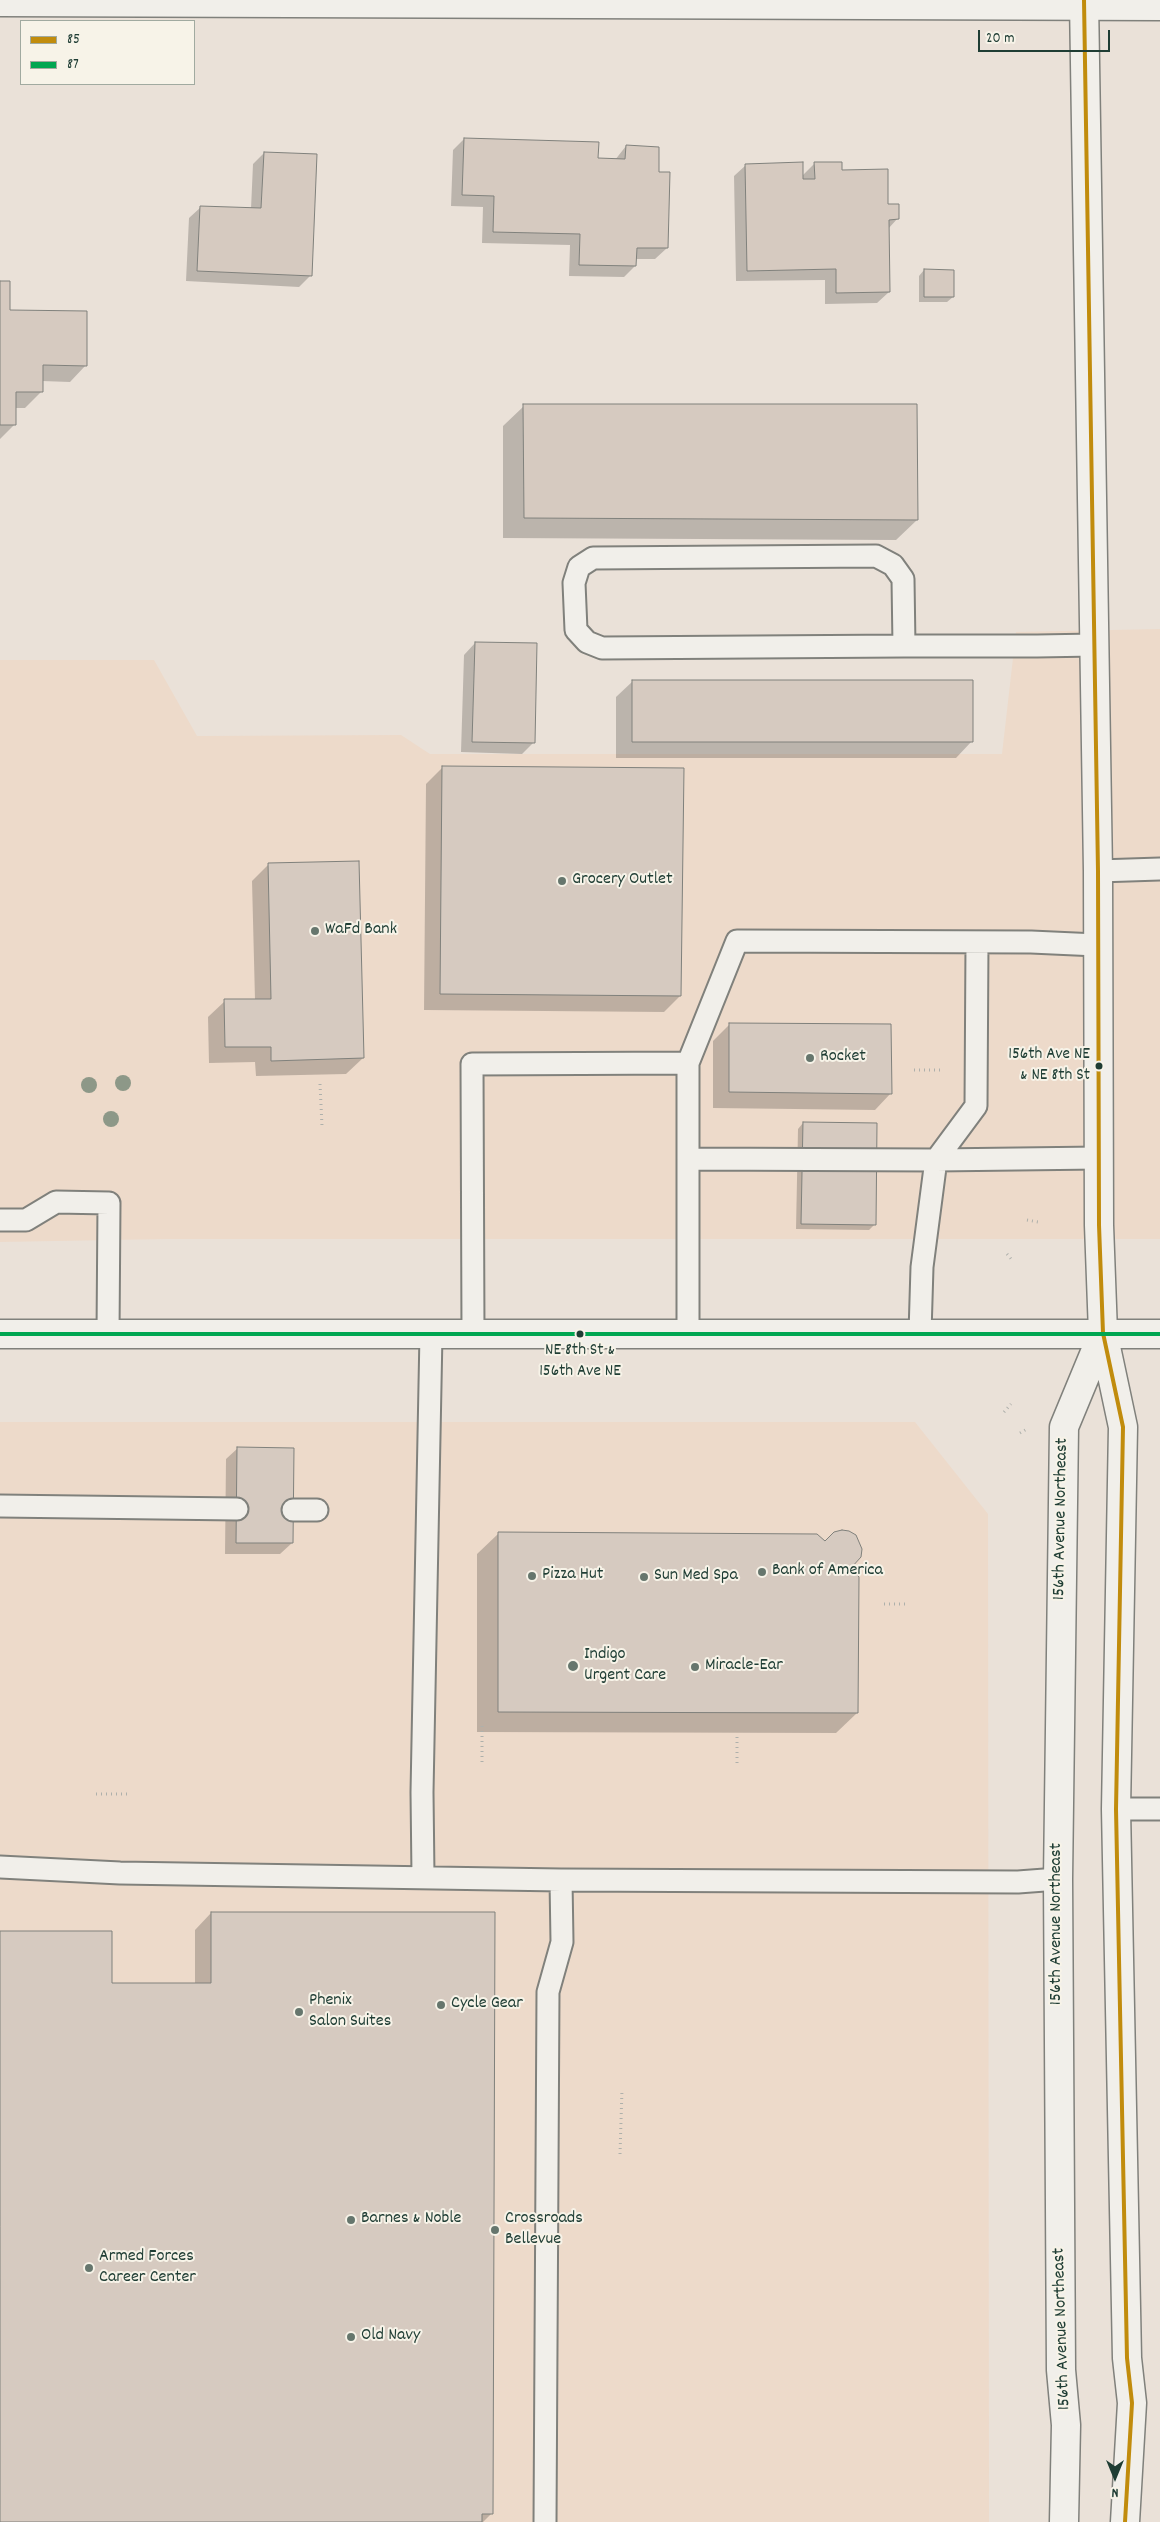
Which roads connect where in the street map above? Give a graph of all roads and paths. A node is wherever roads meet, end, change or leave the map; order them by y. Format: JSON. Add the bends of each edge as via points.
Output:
{"nodes":[{"id":1,"x":0,"y":2,"type":"edge"},
{"id":2,"x":1084,"y":2,"type":"edge"},
{"id":3,"x":1160,"y":6,"type":"edge"},
{"id":4,"x":1095,"y":645,"type":"junction"},
{"id":5,"x":904,"y":646,"type":"junction"},
{"id":6,"x":1160,"y":869,"type":"edge"},
{"id":7,"x":1098,"y":871,"type":"junction"},
{"id":8,"x":977,"y":943,"type":"junction"},
{"id":9,"x":1097,"y":945,"type":"junction"},
{"id":10,"x":688,"y":1063,"type":"junction"},
{"id":11,"x":914,"y":1070,"type":"dead end"},
{"id":12,"x":948,"y":1070,"type":"dead end"},
{"id":13,"x":320,"y":1084,"type":"dead end"},
{"id":14,"x":322,"y":1126,"type":"dead end"},
{"id":15,"x":1099,"y":1158,"type":"junction"},
{"id":16,"x":688,"y":1159,"type":"junction"},
{"id":17,"x":936,"y":1160,"type":"junction"},
{"id":18,"x":0,"y":1220,"type":"edge"},
{"id":19,"x":1027,"y":1220,"type":"dead end"},
{"id":20,"x":1038,"y":1222,"type":"dead end"},
{"id":21,"x":1007,"y":1254,"type":"dead end"},
{"id":22,"x":1012,"y":1260,"type":"dead end"},
{"id":23,"x":688,"y":1333,"type":"junction"},
{"id":24,"x":920,"y":1333,"type":"junction"},
{"id":25,"x":1103,"y":1333,"type":"junction"},
{"id":26,"x":0,"y":1334,"type":"edge"},
{"id":27,"x":108,"y":1334,"type":"junction"},
{"id":28,"x":431,"y":1334,"type":"junction"},
{"id":29,"x":473,"y":1334,"type":"junction"},
{"id":30,"x":1160,"y":1334,"type":"edge"},
{"id":31,"x":1011,"y":1404,"type":"dead end"},
{"id":32,"x":1004,"y":1412,"type":"dead end"},
{"id":33,"x":0,"y":1506,"type":"edge"},
{"id":34,"x":236,"y":1509,"type":"dead end"},
{"id":35,"x":293,"y":1510,"type":"dead end"},
{"id":36,"x":317,"y":1510,"type":"dead end"},
{"id":37,"x":884,"y":1604,"type":"dead end"},
{"id":38,"x":905,"y":1604,"type":"dead end"},
{"id":39,"x":482,"y":1726,"type":"dead end"},
{"id":40,"x":737,"y":1737,"type":"dead end"},
{"id":41,"x":482,"y":1764,"type":"dead end"},
{"id":42,"x":737,"y":1766,"type":"dead end"},
{"id":43,"x":96,"y":1794,"type":"dead end"},
{"id":44,"x":128,"y":1794,"type":"dead end"},
{"id":45,"x":1116,"y":1808,"type":"junction"},
{"id":46,"x":1160,"y":1808,"type":"edge"},
{"id":47,"x":0,"y":1867,"type":"edge"},
{"id":48,"x":423,"y":1876,"type":"junction"},
{"id":49,"x":1058,"y":1879,"type":"junction"},
{"id":50,"x":562,"y":1880,"type":"junction"},
{"id":51,"x":622,"y":2089,"type":"dead end"},
{"id":52,"x":620,"y":2154,"type":"dead end"},
{"id":53,"x":545,"y":2522,"type":"edge"},
{"id":54,"x":1064,"y":2522,"type":"edge"},
{"id":55,"x":1125,"y":2522,"type":"edge"}],
"edges":[{"from":1,"to":2,"type":"main road"},
{"from":2,"to":3,"type":"main road"},
{"from":2,"to":4,"type":"main road","name":"156th Avenue Northeast"},
{"from":4,"to":5,"type":"lane"},
{"from":4,"to":7,"type":"main road","name":"156th Avenue Northeast"},
{"from":5,"to":5,"type":"lane","via":[[602,648],[588,642],[576,630],[574,583],[580,567],[593,558],[876,556],[893,565],[903,579]]},
{"from":6,"to":7,"type":"lane"},
{"from":7,"to":9,"type":"main road","name":"156th Avenue Northeast"},
{"from":8,"to":9,"type":"lane"},
{"from":8,"to":10,"type":"lane","via":[[737,941]]},
{"from":8,"to":17,"type":"lane","via":[[976,1106]]},
{"from":9,"to":15,"type":"main road","name":"156th Avenue Northeast"},
{"from":10,"to":16,"type":"lane"},
{"from":10,"to":29,"type":"lane","via":[[472,1064]]},
{"from":11,"to":12,"type":"path"},
{"from":13,"to":14,"type":"path"},
{"from":15,"to":17,"type":"lane"},
{"from":15,"to":25,"type":"main road","name":"156th Avenue Northeast"},
{"from":16,"to":17,"type":"lane"},
{"from":16,"to":23,"type":"lane"},
{"from":17,"to":24,"type":"lane","via":[[922,1267]]},
{"from":18,"to":27,"type":"lane","via":[[26,1220],[56,1202],[109,1203]]},
{"from":19,"to":20,"type":"path"},
{"from":21,"to":22,"type":"path"},
{"from":23,"to":24,"type":"main road"},
{"from":23,"to":29,"type":"main road"},
{"from":24,"to":25,"type":"main road"},
{"from":25,"to":30,"type":"main road"},
{"from":25,"to":45,"type":"main road","name":"156th Avenue Northeast","via":[[1123,1427]]},
{"from":25,"to":49,"type":"main road","name":"156th Avenue Northeast","via":[[1064,1427]]},
{"from":26,"to":27,"type":"main road"},
{"from":27,"to":28,"type":"main road"},
{"from":28,"to":29,"type":"main road"},
{"from":28,"to":48,"type":"lane"},
{"from":31,"to":32,"type":"path"},
{"from":33,"to":34,"type":"lane"},
{"from":35,"to":36,"type":"lane"},
{"from":37,"to":38,"type":"path"},
{"from":39,"to":41,"type":"path"},
{"from":40,"to":42,"type":"path"},
{"from":43,"to":44,"type":"path"},
{"from":45,"to":46,"type":"lane"},
{"from":45,"to":55,"type":"main road","name":"156th Avenue Northeast","via":[[1126,2348],[1132,2403]]},
{"from":47,"to":48,"type":"lane","via":[[128,1873]]},
{"from":48,"to":50,"type":"lane"},
{"from":49,"to":50,"type":"lane","via":[[1018,1882]]},
{"from":49,"to":54,"type":"main road","name":"156th Avenue Northeast","via":[[1061,2370],[1066,2425]]},
{"from":50,"to":53,"type":"lane","via":[[562,1942],[548,1992]]},
{"from":51,"to":52,"type":"path"}]}
